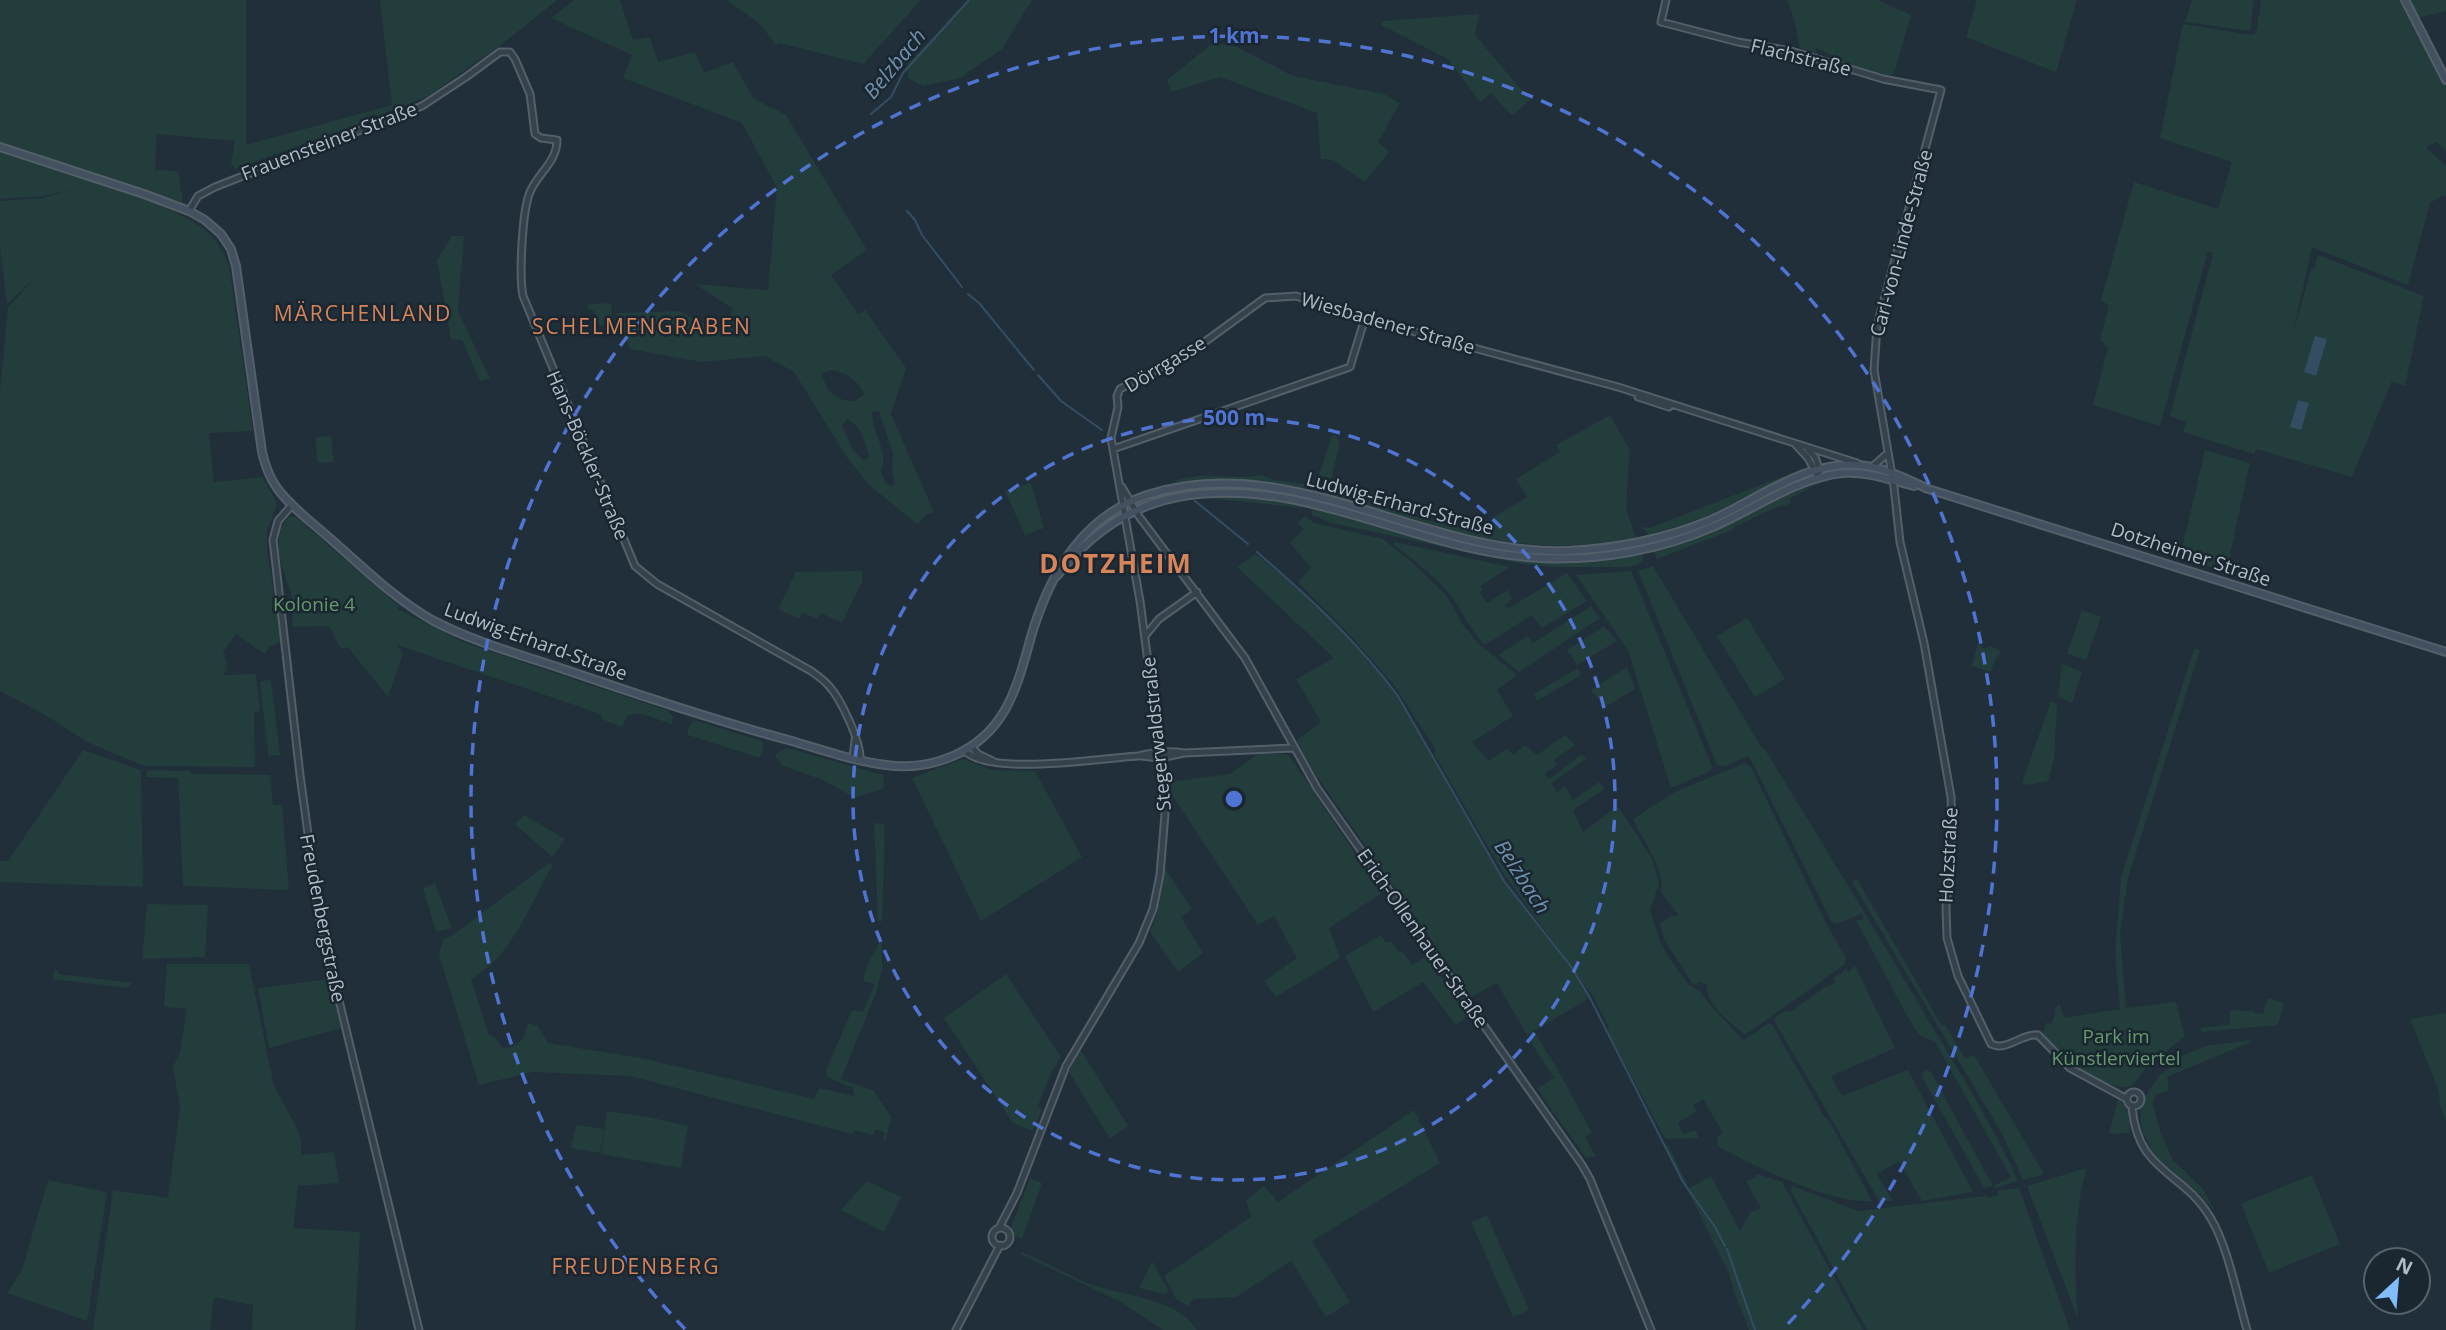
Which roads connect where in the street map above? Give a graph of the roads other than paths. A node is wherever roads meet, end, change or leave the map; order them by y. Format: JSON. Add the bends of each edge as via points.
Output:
{"nodes":[{"id":1,"x":1666,"y":0,"type":"edge"},
{"id":2,"x":2404,"y":0,"type":"edge"},
{"id":3,"x":508,"y":51,"type":"joint"},
{"id":4,"x":2446,"y":80,"type":"edge"},
{"id":5,"x":1941,"y":90,"type":"joint"},
{"id":6,"x":0,"y":147,"type":"edge"},
{"id":7,"x":189,"y":211,"type":"junction"},
{"id":8,"x":1365,"y":318,"type":"junction"},
{"id":9,"x":1213,"y":335,"type":"joint"},
{"id":10,"x":1117,"y":393,"type":"joint"},
{"id":11,"x":1794,"y":444,"type":"junction"},
{"id":12,"x":1805,"y":447,"type":"junction"},
{"id":13,"x":1113,"y":449,"type":"junction"},
{"id":14,"x":1887,"y":454,"type":"junction"},
{"id":15,"x":1863,"y":466,"type":"junction"},
{"id":16,"x":1872,"y":467,"type":"junction"},
{"id":17,"x":1817,"y":470,"type":"junction"},
{"id":18,"x":1892,"y":477,"type":"junction"},
{"id":19,"x":1819,"y":478,"type":"junction"},
{"id":20,"x":1121,"y":484,"type":"junction"},
{"id":21,"x":1303,"y":497,"type":"junction"},
{"id":22,"x":1319,"y":501,"type":"junction"},
{"id":23,"x":1130,"y":502,"type":"junction"},
{"id":24,"x":292,"y":505,"type":"junction"},
{"id":25,"x":1123,"y":505,"type":"junction"},
{"id":26,"x":1144,"y":506,"type":"junction"},
{"id":27,"x":1135,"y":510,"type":"junction"},
{"id":28,"x":1124,"y":515,"type":"junction"},
{"id":29,"x":1143,"y":522,"type":"junction"},
{"id":30,"x":1186,"y":579,"type":"junction"},
{"id":31,"x":1050,"y":586,"type":"junction"},
{"id":32,"x":1197,"y":593,"type":"junction"},
{"id":33,"x":1184,"y":601,"type":"junction"},
{"id":34,"x":1142,"y":613,"type":"junction"},
{"id":35,"x":1159,"y":620,"type":"junction"},
{"id":36,"x":1145,"y":636,"type":"junction"},
{"id":37,"x":2446,"y":652,"type":"edge"},
{"id":38,"x":1289,"y":740,"type":"junction"},
{"id":39,"x":971,"y":746,"type":"junction"},
{"id":40,"x":1266,"y":748,"type":"junction"},
{"id":41,"x":1293,"y":748,"type":"junction"},
{"id":42,"x":964,"y":750,"type":"junction"},
{"id":43,"x":1160,"y":755,"type":"junction"},
{"id":44,"x":857,"y":758,"type":"junction"},
{"id":45,"x":999,"y":763,"type":"junction"},
{"id":46,"x":2128,"y":1096,"type":"junction"},
{"id":47,"x":2135,"y":1105,"type":"junction"},
{"id":48,"x":1002,"y":1229,"type":"junction"},
{"id":49,"x":997,"y":1244,"type":"junction"},
{"id":50,"x":1650,"y":1327,"type":"edge"},
{"id":51,"x":419,"y":1330,"type":"edge"},
{"id":52,"x":956,"y":1330,"type":"edge"},
{"id":53,"x":2247,"y":1330,"type":"edge"}],
"edges":[{"from":1,"to":5,"type":"street","name":"Flachstraße","via":[[1661,22]]},
{"from":2,"to":4,"type":"main road"},
{"from":3,"to":7,"type":"street","name":"Frauensteiner Straße","via":[[422,106],[215,187],[198,196]]},
{"from":3,"to":44,"type":"street","name":"Hans-Böckler-Straße","via":[[530,94],[535,134],[557,140],[555,154],[531,189],[527,204],[523,296],[635,566],[657,584],[820,677],[834,692],[855,738]]},
{"from":5,"to":14,"type":"street","name":"Carl-von-Linde-Straße","via":[[1875,336],[1874,370]]},
{"from":6,"to":7,"type":"main road","name":"Ludwig-Erhard-Straße"},
{"from":7,"to":24,"type":"main road","name":"Ludwig-Erhard-Straße","via":[[214,227],[234,256],[263,459],[275,485]]},
{"from":8,"to":9,"type":"street","name":"Wiesbadener Straße","via":[[1300,297],[1279,296],[1265,298]]},
{"from":8,"to":11,"type":"street","name":"Wiesbadener Straße","via":[[1618,387]]},
{"from":8,"to":13,"type":"street","via":[[1350,367]]},
{"from":9,"to":10,"type":"street","name":"Dörrgasse"},
{"from":10,"to":13,"type":"street","name":"Stegerwaldstraße"},
{"from":11,"to":12,"type":"street","name":"Wiesbadener Straße"},
{"from":11,"to":17,"type":"street"},
{"from":12,"to":15,"type":"street","name":"Wiesbadener Straße"},
{"from":12,"to":17,"type":"street","via":[[1815,457]]},
{"from":13,"to":20,"type":"street","name":"Stegerwaldstraße"},
{"from":14,"to":16,"type":"street"},
{"from":14,"to":18,"type":"street","name":"Carl-von-Linde-Straße"},
{"from":15,"to":16,"type":"main road","name":"Ludwig-Erhard-Straße"},
{"from":15,"to":17,"type":"main road","name":"Ludwig-Erhard-Straße"},
{"from":16,"to":18,"type":"main road","name":"Ludwig-Erhard-Straße"},
{"from":17,"to":19,"type":"street"},
{"from":17,"to":22,"type":"main road","name":"Ludwig-Erhard-Straße","via":[[1673,533],[1636,543],[1568,551],[1480,543]]},
{"from":18,"to":19,"type":"main road","name":"Ludwig-Erhard-Straße","via":[[1854,473]]},
{"from":18,"to":37,"type":"main road","name":"Dotzheimer Straße"},
{"from":18,"to":46,"type":"street","name":"Holzstraße","via":[[1901,550],[1926,650],[1951,797],[1945,917],[1955,967],[1993,1045],[2038,1035],[2070,1068]]},
{"from":19,"to":22,"type":"main road","name":"Ludwig-Erhard-Straße","via":[[1685,537],[1639,550],[1576,558],[1479,550]]},
{"from":20,"to":23,"type":"street","name":"Stegerwaldstraße"},
{"from":20,"to":25,"type":"street","name":"Stegerwaldstraße"},
{"from":21,"to":22,"type":"main road","name":"Ludwig-Erhard-Straße"},
{"from":21,"to":23,"type":"main road","name":"Ludwig-Erhard-Straße","via":[[1255,485],[1222,485],[1167,491]]},
{"from":21,"to":26,"type":"main road","name":"Ludwig-Erhard-Straße","via":[[1222,492]]},
{"from":23,"to":25,"type":"main road","name":"Ludwig-Erhard-Straße"},
{"from":23,"to":27,"type":"street","name":"Erich-Ollenhauer-Straße"},
{"from":24,"to":44,"type":"main road","name":"Ludwig-Erhard-Straße","via":[[411,607],[447,627],[648,698]]},
{"from":24,"to":51,"type":"street","name":"Freudenbergstraße","via":[[278,521],[273,540],[315,893]]},
{"from":25,"to":28,"type":"street","name":"Stegerwaldstraße"},
{"from":25,"to":31,"type":"main road","name":"Ludwig-Erhard-Straße","via":[[1077,541]]},
{"from":26,"to":27,"type":"main road","name":"Ludwig-Erhard-Straße"},
{"from":26,"to":29,"type":"street"},
{"from":27,"to":28,"type":"main road","name":"Ludwig-Erhard-Straße"},
{"from":27,"to":29,"type":"street","name":"Erich-Ollenhauer-Straße"},
{"from":28,"to":31,"type":"main road","name":"Ludwig-Erhard-Straße","via":[[1072,556]]},
{"from":28,"to":34,"type":"street","name":"Stegerwaldstraße"},
{"from":29,"to":30,"type":"street","name":"Erich-Ollenhauer-Straße"},
{"from":30,"to":32,"type":"street","name":"Erich-Ollenhauer-Straße"},
{"from":30,"to":33,"type":"street"},
{"from":31,"to":39,"type":"main road","name":"Ludwig-Erhard-Straße","via":[[1015,693],[993,726]]},
{"from":32,"to":33,"type":"street"},
{"from":32,"to":38,"type":"street","name":"Erich-Ollenhauer-Straße","via":[[1245,658]]},
{"from":33,"to":35,"type":"street"},
{"from":34,"to":35,"type":"street"},
{"from":34,"to":36,"type":"street","name":"Stegerwaldstraße"},
{"from":35,"to":36,"type":"street"},
{"from":36,"to":43,"type":"street","name":"Stegerwaldstraße"},
{"from":38,"to":40,"type":"street"},
{"from":38,"to":41,"type":"street","name":"Erich-Ollenhauer-Straße"},
{"from":39,"to":42,"type":"main road","name":"Ludwig-Erhard-Straße"},
{"from":39,"to":45,"type":"street"},
{"from":40,"to":41,"type":"street"},
{"from":40,"to":43,"type":"street"},
{"from":41,"to":50,"type":"street","name":"Erich-Ollenhauer-Straße","via":[[1582,1164]]},
{"from":42,"to":44,"type":"main road","name":"Ludwig-Erhard-Straße","via":[[939,761],[909,766]]},
{"from":42,"to":45,"type":"street","via":[[975,759]]},
{"from":43,"to":45,"type":"street"},
{"from":43,"to":48,"type":"street","name":"Stegerwaldstraße","via":[[1165,814],[1153,909],[1139,943],[1066,1066]]},
{"from":46,"to":47,"type":"street"},
{"from":46,"to":47,"type":"street","via":[[2134,1091],[2140,1095],[2141,1101]]},
{"from":47,"to":53,"type":"street","via":[[2140,1143],[2212,1220]]},
{"from":48,"to":49,"type":"street","name":"Stegerwaldstraße","via":[[993,1233]]},
{"from":48,"to":49,"type":"street","name":"Stegerwaldstraße","via":[[1009,1238]]},
{"from":49,"to":52,"type":"street"}]}
